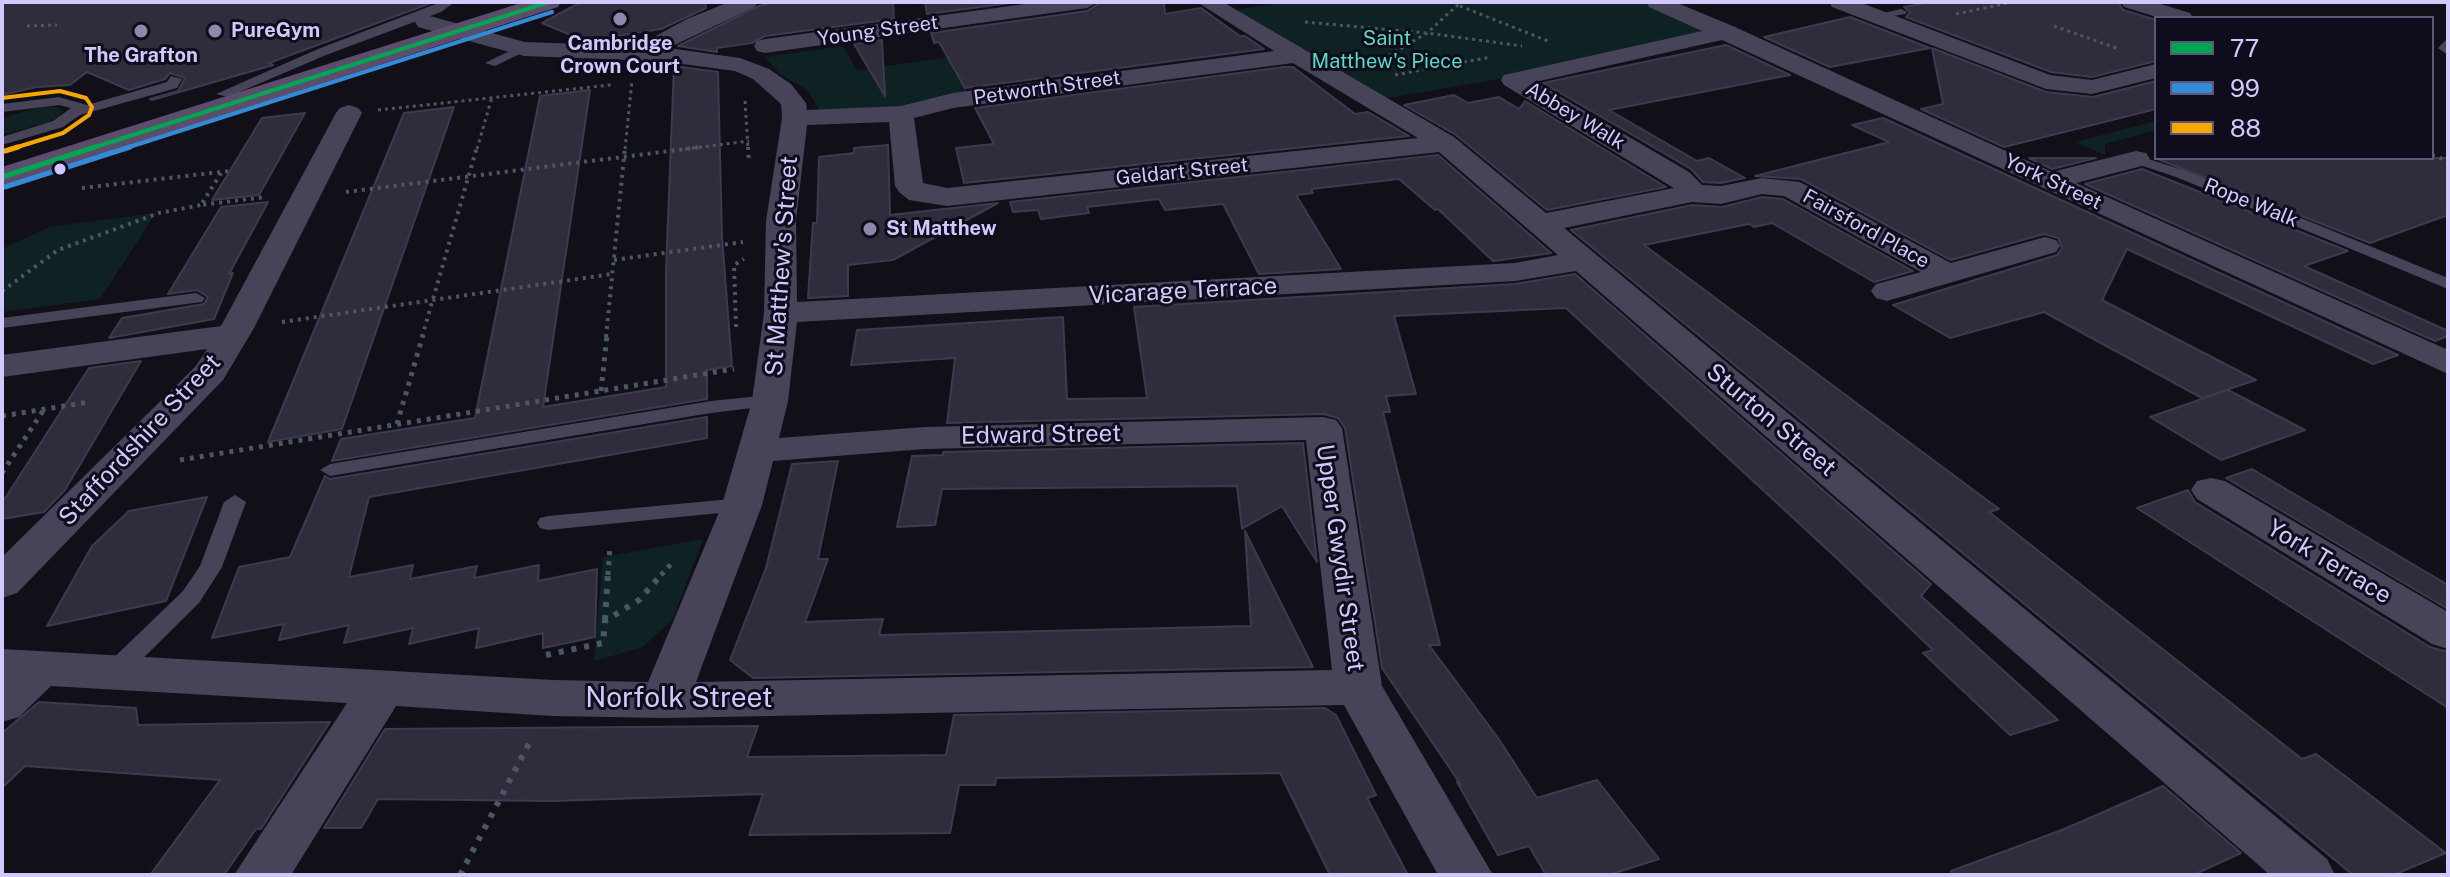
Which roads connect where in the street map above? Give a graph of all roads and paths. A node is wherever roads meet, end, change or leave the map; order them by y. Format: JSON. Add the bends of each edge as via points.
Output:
{"nodes":[{"id":1,"x":502,"y":2,"type":"edge"},
{"id":2,"x":549,"y":2,"type":"edge"},
{"id":3,"x":747,"y":2,"type":"edge"},
{"id":4,"x":1087,"y":2,"type":"edge"},
{"id":5,"x":1716,"y":2,"type":"edge"},
{"id":6,"x":1840,"y":2,"type":"edge"},
{"id":7,"x":1985,"y":2,"type":"edge"},
{"id":8,"x":2132,"y":2,"type":"edge"},
{"id":9,"x":1460,"y":4,"type":"edge"},
{"id":10,"x":1668,"y":6,"type":"edge"},
{"id":11,"x":1995,"y":6,"type":"dead end"},
{"id":12,"x":1218,"y":8,"type":"edge"},
{"id":13,"x":1901,"y":12,"type":"dead end"},
{"id":14,"x":1876,"y":16,"type":"junction"},
{"id":15,"x":2176,"y":16,"type":"edge"},
{"id":16,"x":443,"y":20,"type":"edge"},
{"id":17,"x":59,"y":24,"type":"dead end"},
{"id":18,"x":28,"y":25,"type":"dead end"},
{"id":19,"x":2054,"y":26,"type":"dead end"},
{"id":20,"x":1727,"y":32,"type":"junction"},
{"id":21,"x":1427,"y":33,"type":"junction"},
{"id":22,"x":2448,"y":42,"type":"edge"},
{"id":23,"x":765,"y":46,"type":"dead end"},
{"id":24,"x":1534,"y":47,"type":"dead end"},
{"id":25,"x":524,"y":49,"type":"junction"},
{"id":26,"x":2122,"y":50,"type":"dead end"},
{"id":27,"x":2448,"y":51,"type":"edge"},
{"id":28,"x":651,"y":54,"type":"junction"},
{"id":29,"x":1299,"y":55,"type":"junction"},
{"id":30,"x":1495,"y":56,"type":"dead end"},
{"id":31,"x":1609,"y":59,"type":"junction"},
{"id":32,"x":491,"y":63,"type":"dead end"},
{"id":33,"x":2154,"y":72,"type":"edge"},
{"id":34,"x":176,"y":79,"type":"dead end"},
{"id":35,"x":616,"y":84,"type":"dead end"},
{"id":36,"x":1358,"y":85,"type":"junction"},
{"id":37,"x":492,"y":97,"type":"junction"},
{"id":38,"x":2,"y":108,"type":"edge"},
{"id":39,"x":80,"y":111,"type":"junction"},
{"id":40,"x":349,"y":113,"type":"joint"},
{"id":41,"x":901,"y":114,"type":"junction"},
{"id":42,"x":795,"y":118,"type":"junction"},
{"id":43,"x":2,"y":141,"type":"edge"},
{"id":44,"x":749,"y":141,"type":"dead end"},
{"id":45,"x":1445,"y":143,"type":"junction"},
{"id":46,"x":624,"y":157,"type":"junction"},
{"id":47,"x":2136,"y":159,"type":"joint"},
{"id":48,"x":2,"y":165,"type":"edge"},
{"id":49,"x":229,"y":171,"type":"dead end"},
{"id":50,"x":222,"y":172,"type":"junction"},
{"id":51,"x":2,"y":177,"type":"edge"},
{"id":52,"x":467,"y":177,"type":"junction"},
{"id":53,"x":2050,"y":181,"type":"junction"},
{"id":54,"x":80,"y":188,"type":"dead end"},
{"id":55,"x":1689,"y":193,"type":"junction"},
{"id":56,"x":307,"y":195,"type":"junction"},
{"id":57,"x":201,"y":205,"type":"junction"},
{"id":58,"x":1543,"y":223,"type":"junction"},
{"id":59,"x":753,"y":240,"type":"dead end"},
{"id":60,"x":2045,"y":246,"type":"dead end"},
{"id":61,"x":614,"y":260,"type":"junction"},
{"id":62,"x":1584,"y":260,"type":"junction"},
{"id":63,"x":612,"y":274,"type":"junction"},
{"id":64,"x":1948,"y":274,"type":"junction"},
{"id":65,"x":2448,"y":284,"type":"edge"},
{"id":66,"x":2,"y":291,"type":"edge"},
{"id":67,"x":1887,"y":291,"type":"dead end"},
{"id":68,"x":196,"y":298,"type":"dead end"},
{"id":69,"x":433,"y":301,"type":"junction"},
{"id":70,"x":781,"y":313,"type":"junction"},
{"id":71,"x":2,"y":323,"type":"edge"},
{"id":72,"x":235,"y":332,"type":"junction"},
{"id":73,"x":2448,"y":363,"type":"edge"},
{"id":74,"x":2,"y":366,"type":"edge"},
{"id":75,"x":601,"y":391,"type":"junction"},
{"id":76,"x":770,"y":401,"type":"junction"},
{"id":77,"x":89,"y":402,"type":"dead end"},
{"id":78,"x":43,"y":410,"type":"junction"},
{"id":79,"x":2,"y":416,"type":"edge"},
{"id":80,"x":397,"y":424,"type":"junction"},
{"id":81,"x":1323,"y":428,"type":"joint"},
{"id":82,"x":759,"y":451,"type":"junction"},
{"id":83,"x":114,"y":470,"type":"junction"},
{"id":84,"x":330,"y":470,"type":"dead end"},
{"id":85,"x":2,"y":473,"type":"edge"},
{"id":86,"x":2211,"y":490,"type":"dead end"},
{"id":87,"x":235,"y":502,"type":"dead end"},
{"id":88,"x":742,"y":505,"type":"junction"},
{"id":89,"x":611,"y":517,"type":"junction"},
{"id":90,"x":548,"y":523,"type":"dead end"},
{"id":91,"x":674,"y":561,"type":"dead end"},
{"id":92,"x":2,"y":583,"type":"edge"},
{"id":93,"x":605,"y":621,"type":"junction"},
{"id":94,"x":2448,"y":633,"type":"edge"},
{"id":95,"x":21,"y":668,"type":"edge"},
{"id":96,"x":112,"y":674,"type":"junction"},
{"id":97,"x":1358,"y":687,"type":"junction"},
{"id":98,"x":382,"y":689,"type":"junction"},
{"id":99,"x":534,"y":697,"type":"junction"},
{"id":100,"x":665,"y":700,"type":"junction"},
{"id":101,"x":2,"y":704,"type":"edge"},
{"id":102,"x":261,"y":875,"type":"edge"},
{"id":103,"x":460,"y":875,"type":"edge"},
{"id":104,"x":1466,"y":875,"type":"edge"},
{"id":105,"x":2308,"y":875,"type":"edge"}],
"edges":[{"from":1,"to":16,"type":"main road"},
{"from":2,"to":16,"type":"main road"},
{"from":3,"to":28,"type":"street","via":[[695,24]]},
{"from":4,"to":23,"type":"street","name":"Young Street"},
{"from":5,"to":10,"type":"street"},
{"from":6,"to":14,"type":"street"},
{"from":7,"to":11,"type":"path"},
{"from":8,"to":15,"type":"street"},
{"from":9,"to":21,"type":"path"},
{"from":9,"to":31,"type":"path","via":[[1507,27]]},
{"from":10,"to":20,"type":"street","name":"York Street"},
{"from":12,"to":21,"type":"path"},
{"from":12,"to":29,"type":"street","name":"Sturton Street"},
{"from":13,"to":14,"type":"lane"},
{"from":14,"to":33,"type":"street","via":[[2046,82],[2092,87]]},
{"from":16,"to":25,"type":"street"},
{"from":16,"to":48,"type":"main road"},
{"from":16,"to":51,"type":"main road"},
{"from":17,"to":18,"type":"path"},
{"from":19,"to":26,"type":"path"},
{"from":20,"to":31,"type":"street","name":"Abbey Walk"},
{"from":20,"to":53,"type":"street","name":"York Street"},
{"from":21,"to":24,"type":"path"},
{"from":21,"to":36,"type":"path","via":[[1388,56]]},
{"from":22,"to":27,"type":"lane"},
{"from":25,"to":28,"type":"street"},
{"from":25,"to":32,"type":"lane"},
{"from":28,"to":42,"type":"street","via":[[740,65],[761,74],[793,103]]},
{"from":28,"to":46,"type":"path","via":[[633,68]]},
{"from":29,"to":36,"type":"street","name":"Sturton Street"},
{"from":29,"to":41,"type":"street","name":"Petworth Street","via":[[953,101]]},
{"from":30,"to":36,"type":"path"},
{"from":31,"to":55,"type":"street","name":"Abbey Walk","via":[[1513,80],[1679,178]]},
{"from":34,"to":39,"type":"lane","via":[[145,94]]},
{"from":35,"to":37,"type":"path"},
{"from":36,"to":45,"type":"street","name":"Sturton Street"},
{"from":37,"to":40,"type":"path"},
{"from":37,"to":52,"type":"path"},
{"from":38,"to":39,"type":"lane","via":[[59,101],[79,104]]},
{"from":39,"to":43,"type":"lane","via":[[58,124]]},
{"from":40,"to":56,"type":"street","name":"Staffordshire Street"},
{"from":41,"to":42,"type":"street","name":"Petworth Street"},
{"from":41,"to":45,"type":"street","name":"Geldart Street","via":[[909,186],[919,194],[947,197]]},
{"from":42,"to":70,"type":"street","name":"St Matthew's Street","via":[[781,221]]},
{"from":44,"to":46,"type":"path"},
{"from":45,"to":58,"type":"street","name":"Sturton Street"},
{"from":46,"to":52,"type":"path"},
{"from":46,"to":61,"type":"path"},
{"from":47,"to":53,"type":"street","name":"Rope Walk"},
{"from":47,"to":65,"type":"lane","name":"Rope Walk"},
{"from":49,"to":50,"type":"path"},
{"from":50,"to":54,"type":"path"},
{"from":50,"to":57,"type":"path"},
{"from":52,"to":56,"type":"path"},
{"from":52,"to":69,"type":"path"},
{"from":53,"to":73,"type":"street","name":"York Street"},
{"from":55,"to":58,"type":"street"},
{"from":55,"to":64,"type":"street","name":"Fairsford Place","via":[[1790,188]]},
{"from":56,"to":57,"type":"path"},
{"from":56,"to":72,"type":"street","name":"Staffordshire Street"},
{"from":57,"to":66,"type":"path","via":[[159,213],[58,250]]},
{"from":58,"to":62,"type":"street","name":"Sturton Street"},
{"from":59,"to":61,"type":"path"},
{"from":60,"to":64,"type":"street","name":"Fairsford Place"},
{"from":61,"to":63,"type":"path"},
{"from":62,"to":70,"type":"street","name":"Vicarage Terrace","via":[[1515,272]]},
{"from":62,"to":105,"type":"street","name":"Sturton Street"},
{"from":63,"to":69,"type":"path"},
{"from":63,"to":75,"type":"path"},
{"from":64,"to":67,"type":"street","name":"Fairsford Place"},
{"from":68,"to":71,"type":"lane"},
{"from":69,"to":72,"type":"path"},
{"from":69,"to":80,"type":"path"},
{"from":70,"to":76,"type":"street","name":"St Matthew's Street"},
{"from":72,"to":74,"type":"street"},
{"from":72,"to":83,"type":"street","name":"Staffordshire Street","via":[[210,372]]},
{"from":75,"to":76,"type":"path","via":[[738,368],[749,392]]},
{"from":75,"to":80,"type":"path"},
{"from":76,"to":82,"type":"street","name":"St Matthew's Street"},
{"from":76,"to":84,"type":"lane"},
{"from":77,"to":78,"type":"path"},
{"from":78,"to":79,"type":"path"},
{"from":78,"to":85,"type":"path"},
{"from":80,"to":83,"type":"path"},
{"from":81,"to":82,"type":"street","name":"Edward Street","via":[[925,438]]},
{"from":81,"to":97,"type":"street","name":"Upper Gwydir Street"},
{"from":82,"to":88,"type":"street","name":"St Matthew's Street"},
{"from":83,"to":92,"type":"street","name":"Staffordshire Street"},
{"from":86,"to":94,"type":"street","name":"York Terrace"},
{"from":87,"to":96,"type":"lane","via":[[211,567],[191,597]]},
{"from":88,"to":89,"type":"lane"},
{"from":88,"to":100,"type":"street","name":"St Matthew's Street"},
{"from":89,"to":90,"type":"lane"},
{"from":89,"to":93,"type":"path"},
{"from":91,"to":93,"type":"path","via":[[639,600]]},
{"from":93,"to":99,"type":"path","via":[[603,643],[541,656]]},
{"from":95,"to":96,"type":"street","name":"Norfolk Street"},
{"from":95,"to":101,"type":"street"},
{"from":96,"to":98,"type":"street","name":"Norfolk Street"},
{"from":97,"to":100,"type":"street","name":"Norfolk Street"},
{"from":97,"to":104,"type":"street"},
{"from":98,"to":99,"type":"street","name":"Norfolk Street"},
{"from":98,"to":102,"type":"street"},
{"from":99,"to":100,"type":"street","name":"Norfolk Street"},
{"from":99,"to":103,"type":"path"}]}
